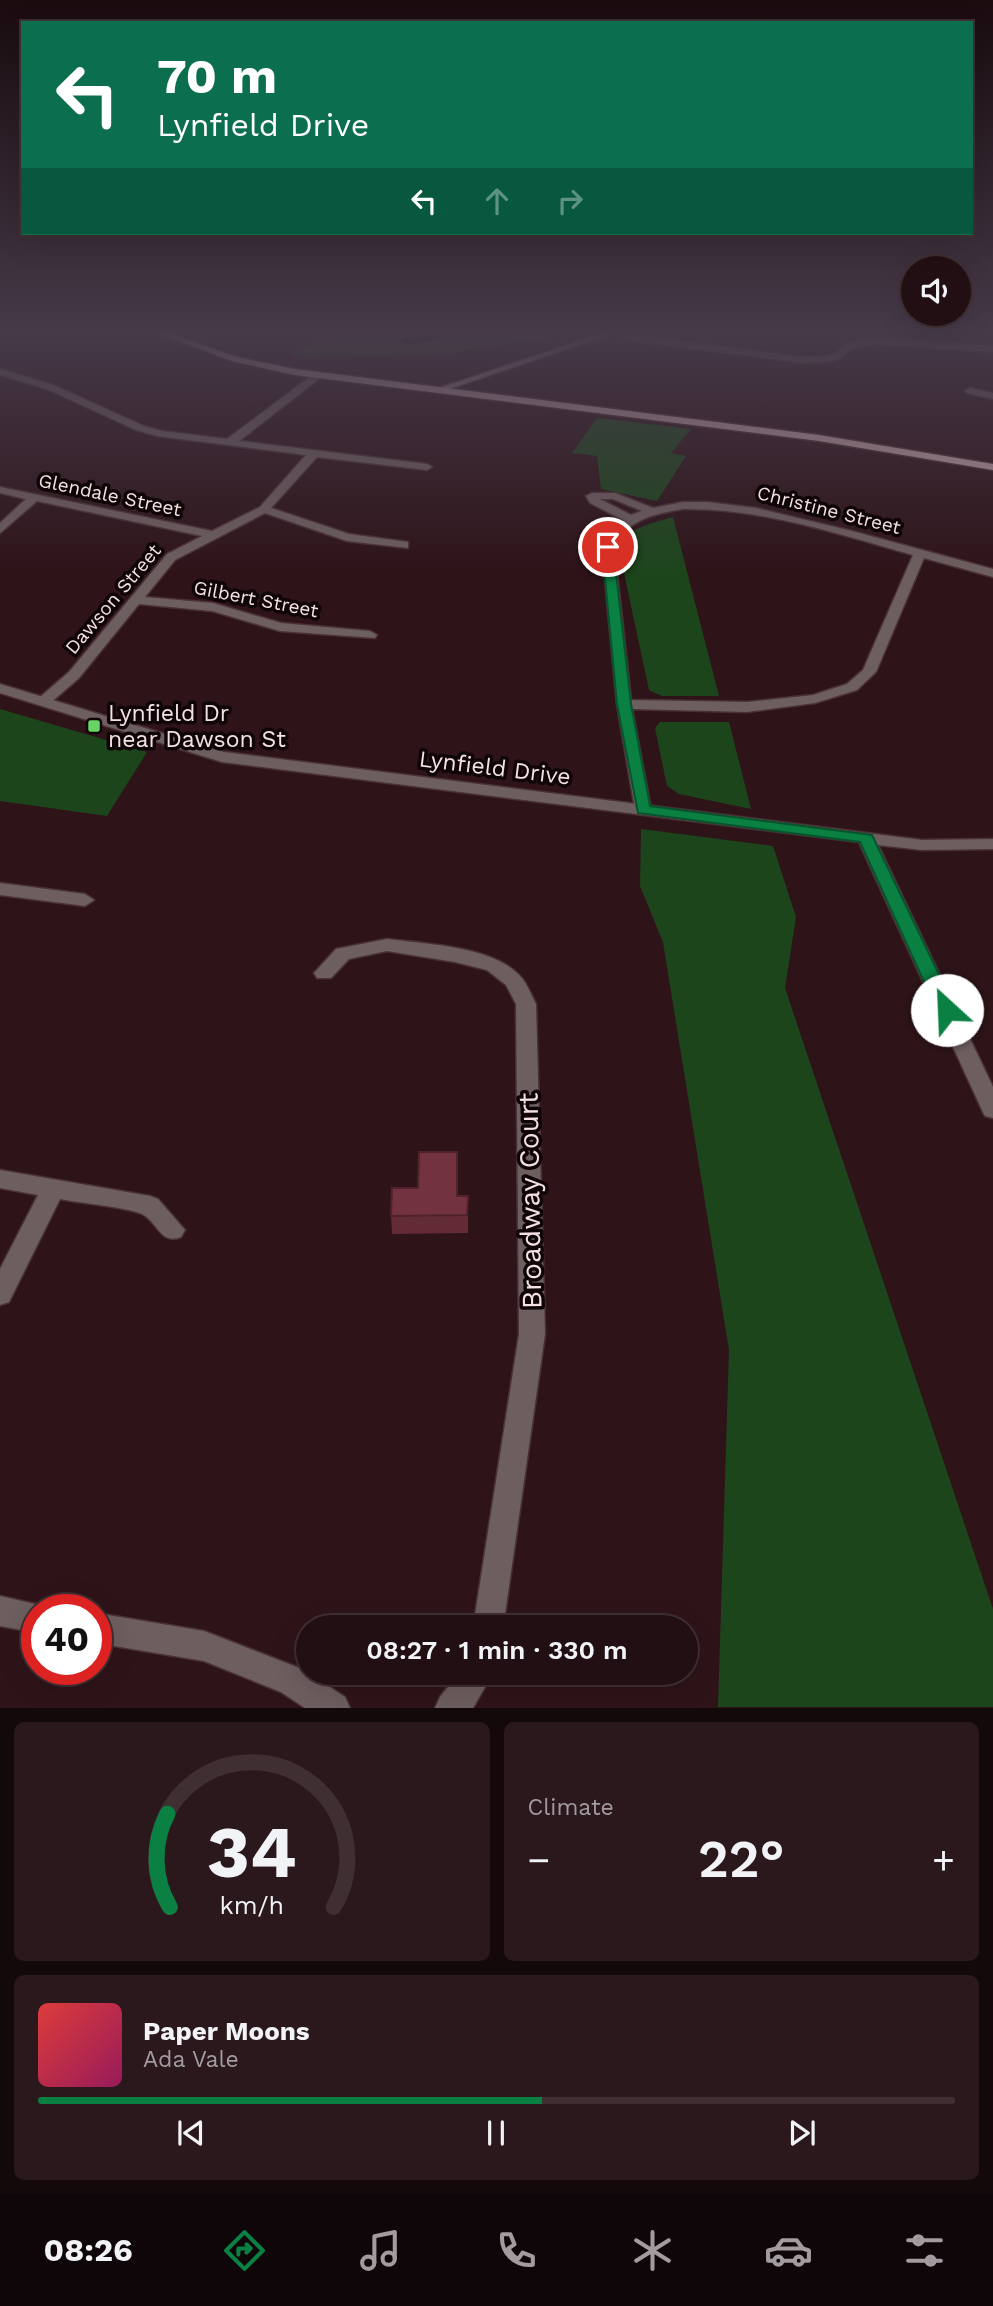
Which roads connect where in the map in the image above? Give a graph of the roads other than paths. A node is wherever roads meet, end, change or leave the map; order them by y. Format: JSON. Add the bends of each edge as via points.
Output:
{"nodes":[{"id":1,"x":106,"y":413,"type":"edge"},
{"id":2,"x":269,"y":413,"type":"edge"},
{"id":3,"x":624,"y":413,"type":"edge"},
{"id":4,"x":690,"y":413,"type":"edge"},
{"id":5,"x":229,"y":443,"type":"junction"},
{"id":6,"x":314,"y":453,"type":"junction"},
{"id":7,"x":993,"y":460,"type":"edge"},
{"id":8,"x":427,"y":467,"type":"dead end"},
{"id":9,"x":993,"y":467,"type":"edge"},
{"id":10,"x":0,"y":490,"type":"edge"},
{"id":11,"x":34,"y":498,"type":"junction"},
{"id":12,"x":264,"y":509,"type":"junction"},
{"id":13,"x":654,"y":512,"type":"junction"},
{"id":14,"x":632,"y":520,"type":"junction"},
{"id":15,"x":0,"y":529,"type":"edge"},
{"id":16,"x":212,"y":535,"type":"junction"},
{"id":17,"x":404,"y":545,"type":"dead end"},
{"id":18,"x":920,"y":553,"type":"junction"},
{"id":19,"x":993,"y":573,"type":"edge"},
{"id":20,"x":134,"y":600,"type":"junction"},
{"id":21,"x":370,"y":635,"type":"dead end"},
{"id":22,"x":0,"y":688,"type":"edge"},
{"id":23,"x":44,"y":701,"type":"junction"},
{"id":24,"x":624,"y":704,"type":"junction"},
{"id":25,"x":643,"y":810,"type":"junction"},
{"id":26,"x":866,"y":838,"type":"junction"},
{"id":27,"x":993,"y":844,"type":"edge"},
{"id":28,"x":0,"y":889,"type":"edge"},
{"id":29,"x":85,"y":900,"type":"dead end"},
{"id":30,"x":324,"y":973,"type":"dead end"},
{"id":31,"x":993,"y":1110,"type":"edge"},
{"id":32,"x":0,"y":1179,"type":"edge"},
{"id":33,"x":54,"y":1187,"type":"junction"},
{"id":34,"x":173,"y":1230,"type":"dead end"},
{"id":35,"x":0,"y":1294,"type":"edge"},
{"id":36,"x":0,"y":1611,"type":"edge"},
{"id":37,"x":21,"y":1615,"type":"edge"},
{"id":38,"x":490,"y":1615,"type":"edge"},
{"id":39,"x":112,"y":1631,"type":"edge"},
{"id":40,"x":470,"y":1685,"type":"edge"},
{"id":41,"x":334,"y":1707,"type":"edge"},
{"id":42,"x":451,"y":1707,"type":"edge"}],
"edges":[{"from":1,"to":5,"type":"street","via":[[140,428]]},
{"from":2,"to":5,"type":"street"},
{"from":3,"to":9,"type":"main road","via":[[806,435]]},
{"from":4,"to":7,"type":"main road"},
{"from":5,"to":6,"type":"street"},
{"from":6,"to":8,"type":"street"},
{"from":6,"to":12,"type":"street","name":"Dawson Street"},
{"from":10,"to":11,"type":"street","name":"Glendale Street"},
{"from":11,"to":15,"type":"street"},
{"from":11,"to":16,"type":"street","name":"Glendale Street"},
{"from":12,"to":16,"type":"street","name":"Dawson Street"},
{"from":12,"to":17,"type":"street","via":[[347,537]]},
{"from":13,"to":14,"type":"street","name":"Christine Street"},
{"from":13,"to":14,"type":"street","via":[[615,496],[592,496]]},
{"from":13,"to":18,"type":"street","name":"Christine Street","via":[[721,506],[749,510]]},
{"from":14,"to":24,"type":"street","name":"Christine Street","via":[[616,530],[608,547]]},
{"from":16,"to":20,"type":"street","name":"Dawson Street","via":[[171,557]]},
{"from":18,"to":19,"type":"street","name":"Christine Street"},
{"from":18,"to":24,"type":"street","via":[[869,672],[852,687],[815,699],[747,707]]},
{"from":20,"to":21,"type":"street","name":"Gilbert Street","via":[[213,607],[280,627]]},
{"from":20,"to":23,"type":"street","name":"Dawson Street","via":[[75,675]]},
{"from":22,"to":23,"type":"street","name":"Lynfield Drive"},
{"from":23,"to":25,"type":"street","name":"Lynfield Drive","via":[[222,757]]},
{"from":24,"to":25,"type":"street","name":"Christine Street"},
{"from":25,"to":26,"type":"street","name":"Lynfield Drive"},
{"from":26,"to":27,"type":"street","name":"Lynfield Drive","via":[[922,845]]},
{"from":26,"to":31,"type":"street"},
{"from":28,"to":29,"type":"street"},
{"from":30,"to":38,"type":"street","name":"Broadway Court","via":[[343,954],[387,945],[442,953],[494,965],[514,981],[526,1004],[532,1334]]},
{"from":32,"to":33,"type":"street"},
{"from":33,"to":34,"type":"street","via":[[150,1206]]},
{"from":33,"to":35,"type":"street"},
{"from":36,"to":37,"type":"street"},
{"from":39,"to":41,"type":"street","via":[[204,1646],[291,1680]]},
{"from":40,"to":42,"type":"street"}]}
